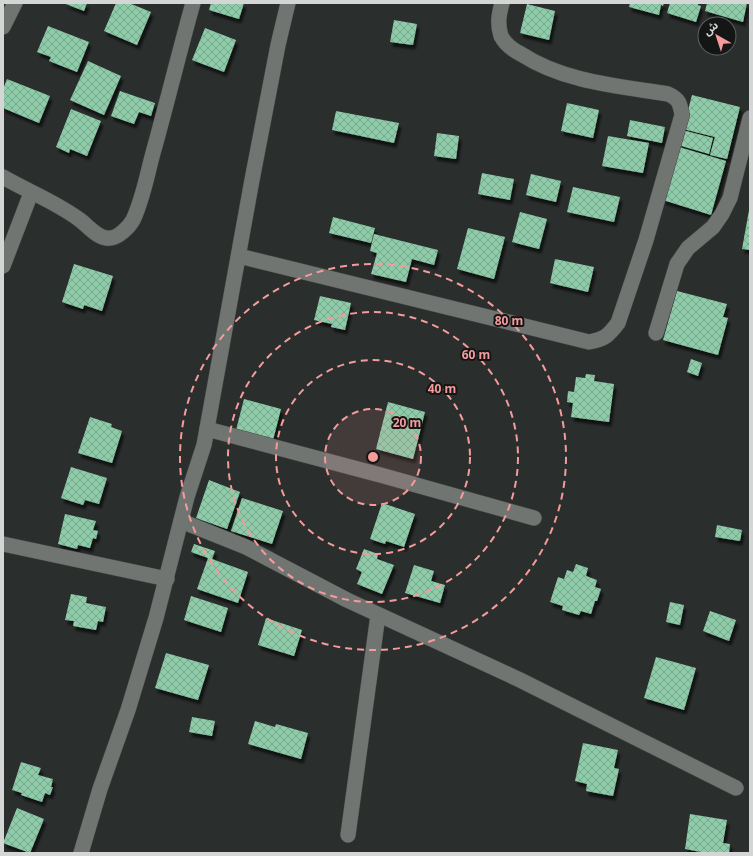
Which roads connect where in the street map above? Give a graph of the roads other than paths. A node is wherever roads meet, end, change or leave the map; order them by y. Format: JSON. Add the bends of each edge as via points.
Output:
{"nodes":[{"id":1,"x":14,"y":3,"type":"edge"},
{"id":2,"x":193,"y":3,"type":"edge"},
{"id":3,"x":288,"y":3,"type":"edge"},
{"id":4,"x":502,"y":3,"type":"edge"},
{"id":5,"x":3,"y":28,"type":"edge"},
{"id":6,"x":750,"y":118,"type":"edge"},
{"id":7,"x":3,"y":177,"type":"edge"},
{"id":8,"x":31,"y":192,"type":"junction"},
{"id":9,"x":239,"y":256,"type":"junction"},
{"id":10,"x":3,"y":266,"type":"edge"},
{"id":11,"x":656,"y":333,"type":"dead end"},
{"id":12,"x":207,"y":429,"type":"junction"},
{"id":13,"x":534,"y":518,"type":"dead end"},
{"id":14,"x":181,"y":521,"type":"junction"},
{"id":15,"x":3,"y":544,"type":"edge"},
{"id":16,"x":167,"y":579,"type":"junction"},
{"id":17,"x":378,"y":615,"type":"junction"},
{"id":18,"x":736,"y":788,"type":"dead end"},
{"id":19,"x":348,"y":835,"type":"dead end"},
{"id":20,"x":81,"y":853,"type":"edge"}],
"edges":[{"from":1,"to":5,"type":"street"},
{"from":2,"to":8,"type":"street","via":[[141,197],[132,221],[118,236],[109,239],[100,236],[61,206]]},
{"from":3,"to":9,"type":"street"},
{"from":4,"to":9,"type":"street","via":[[498,17],[502,37],[510,48],[534,63],[591,81],[668,94],[675,98],[680,107],[682,115],[646,240],[618,323],[610,333],[600,340],[589,342]]},
{"from":6,"to":11,"type":"street","via":[[730,198],[714,227],[688,248],[677,264]]},
{"from":7,"to":8,"type":"street"},
{"from":8,"to":10,"type":"street"},
{"from":9,"to":12,"type":"street"},
{"from":12,"to":13,"type":"street"},
{"from":12,"to":14,"type":"street"},
{"from":14,"to":16,"type":"street"},
{"from":14,"to":17,"type":"street","via":[[246,547]]},
{"from":15,"to":16,"type":"street"},
{"from":16,"to":20,"type":"street","via":[[128,710]]},
{"from":17,"to":18,"type":"street","via":[[518,680]]},
{"from":17,"to":19,"type":"street"}]}
